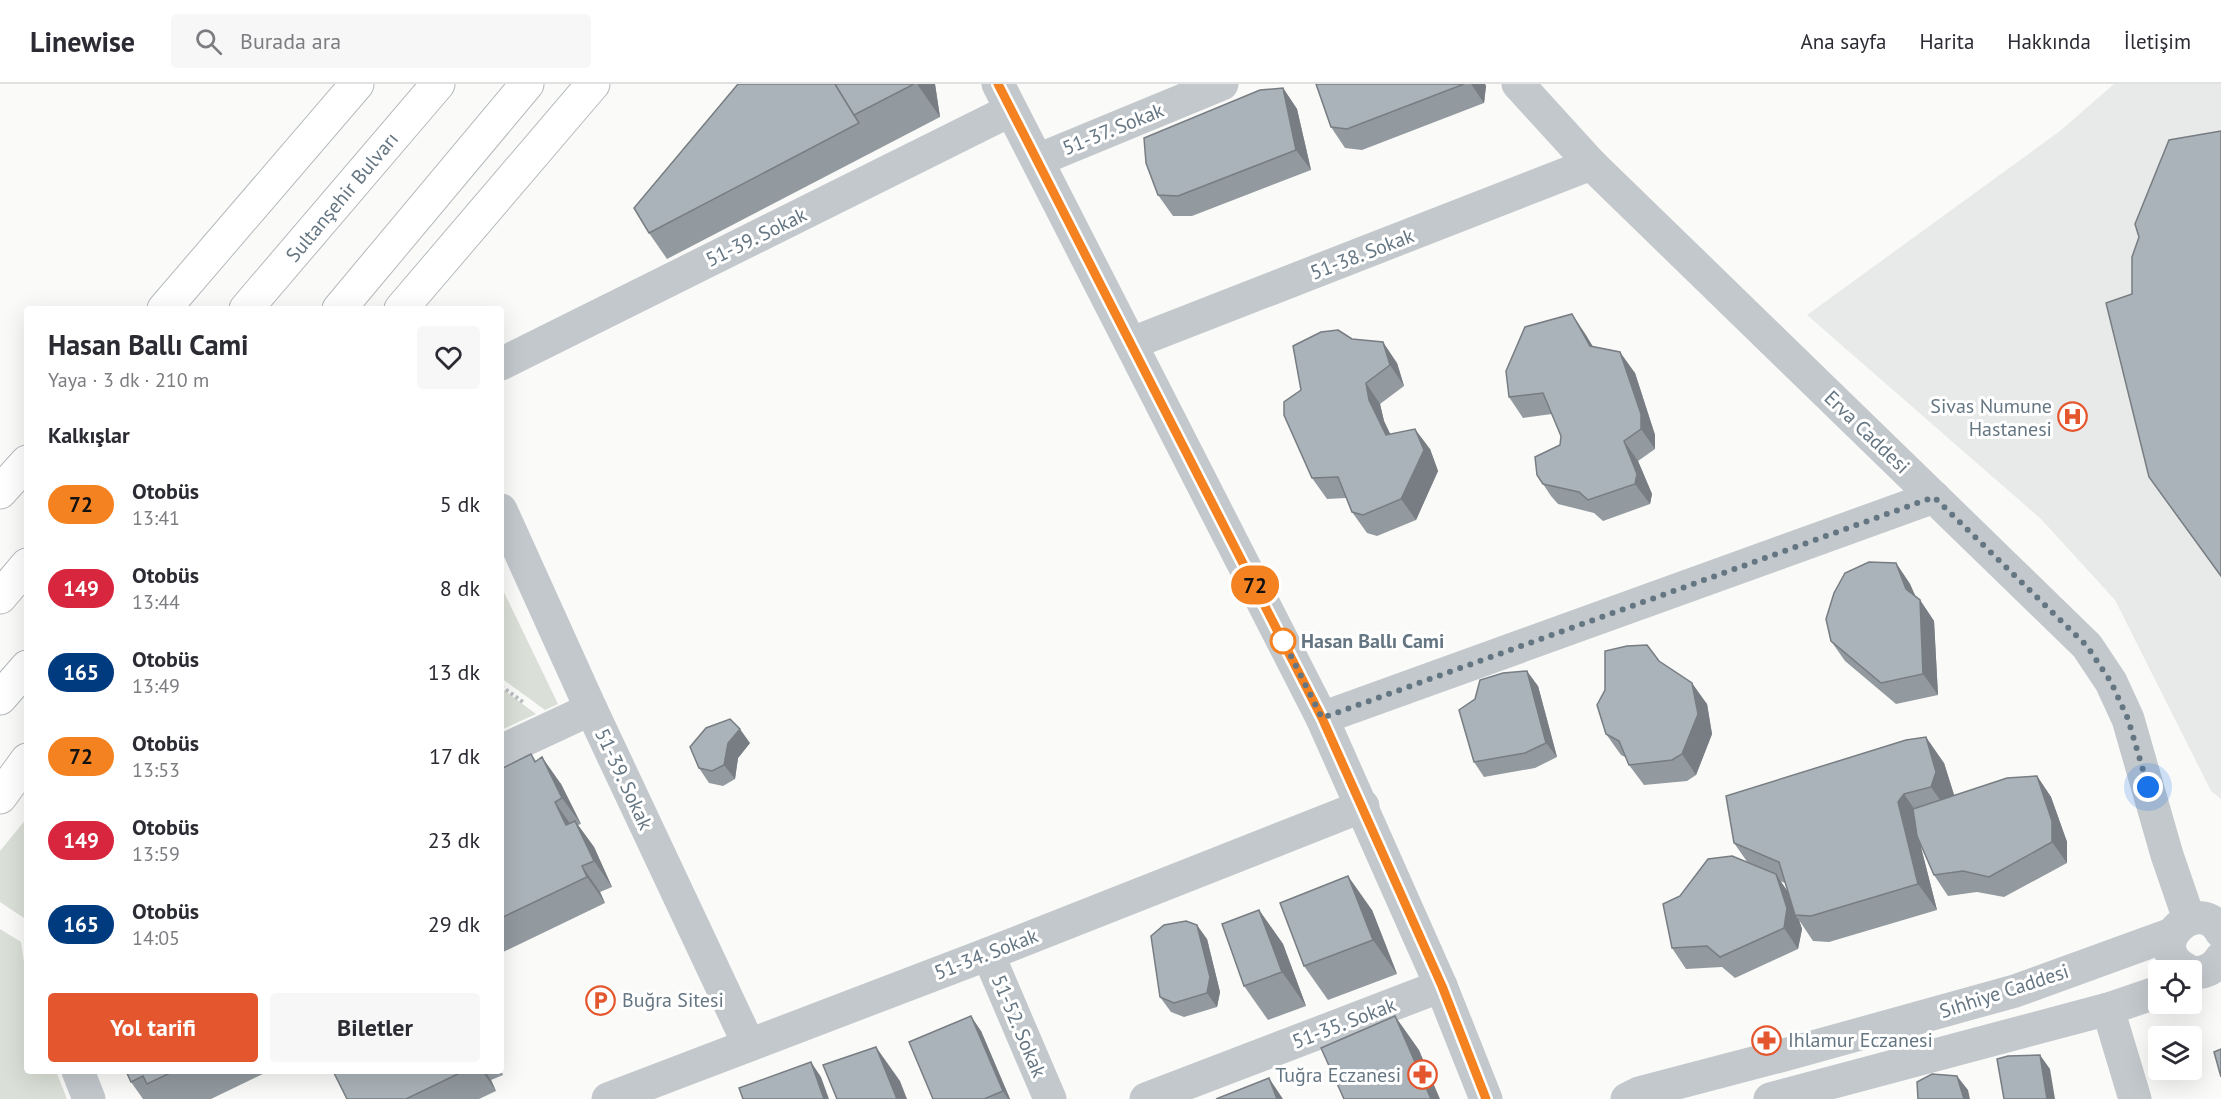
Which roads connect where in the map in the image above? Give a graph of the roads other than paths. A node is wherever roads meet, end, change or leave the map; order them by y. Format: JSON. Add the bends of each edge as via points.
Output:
{"nodes":[{"id":1,"x":357,"y":84,"type":"edge"},
{"id":2,"x":438,"y":84,"type":"edge"},
{"id":3,"x":527,"y":84,"type":"edge"},
{"id":4,"x":592,"y":84,"type":"edge"},
{"id":5,"x":1222,"y":84,"type":"edge"},
{"id":6,"x":1518,"y":84,"type":"edge"},
{"id":7,"x":1005,"y":97,"type":"edge"},
{"id":8,"x":1038,"y":159,"type":"junction"},
{"id":9,"x":1591,"y":164,"type":"junction"},
{"id":10,"x":167,"y":306,"type":"edge"},
{"id":11,"x":249,"y":306,"type":"edge"},
{"id":12,"x":342,"y":306,"type":"edge"},
{"id":13,"x":404,"y":306,"type":"edge"},
{"id":14,"x":1132,"y":343,"type":"junction"},
{"id":15,"x":504,"y":362,"type":"edge"},
{"id":16,"x":24,"y":465,"type":"edge"},
{"id":17,"x":0,"y":492,"type":"edge"},
{"id":18,"x":1934,"y":497,"type":"junction"},
{"id":19,"x":504,"y":517,"type":"edge"},
{"id":20,"x":24,"y":569,"type":"edge"},
{"id":21,"x":0,"y":597,"type":"edge"},
{"id":22,"x":24,"y":670,"type":"edge"},
{"id":23,"x":0,"y":698,"type":"edge"},
{"id":24,"x":591,"y":709,"type":"junction"},
{"id":25,"x":1322,"y":718,"type":"junction"},
{"id":26,"x":504,"y":750,"type":"edge"},
{"id":27,"x":24,"y":764,"type":"edge"},
{"id":28,"x":0,"y":797,"type":"edge"},
{"id":29,"x":1363,"y":806,"type":"junction"},
{"id":30,"x":2203,"y":949,"type":"edge"},
{"id":31,"x":988,"y":954,"type":"junction"},
{"id":32,"x":1442,"y":986,"type":"junction"},
{"id":33,"x":2148,"y":995,"type":"edge"},
{"id":34,"x":2108,"y":1009,"type":"junction"},
{"id":35,"x":749,"y":1045,"type":"junction"},
{"id":36,"x":79,"y":1074,"type":"edge"},
{"id":37,"x":89,"y":1099,"type":"edge"},
{"id":38,"x":608,"y":1099,"type":"edge"},
{"id":39,"x":1050,"y":1099,"type":"edge"},
{"id":40,"x":1146,"y":1099,"type":"edge"},
{"id":41,"x":1486,"y":1099,"type":"edge"},
{"id":42,"x":1627,"y":1099,"type":"edge"},
{"id":43,"x":1770,"y":1099,"type":"edge"},
{"id":44,"x":2135,"y":1099,"type":"edge"}],
"edges":[{"from":1,"to":10,"type":"main road"},
{"from":2,"to":11,"type":"main road","name":"Sultanşehir Bulvarı"},
{"from":3,"to":12,"type":"main road"},
{"from":4,"to":13,"type":"main road"},
{"from":5,"to":8,"type":"street","name":"51-37. Sokak"},
{"from":6,"to":9,"type":"street","name":"Erva Caddesi"},
{"from":7,"to":8,"type":"street"},
{"from":7,"to":15,"type":"street","name":"51-39. Sokak"},
{"from":8,"to":14,"type":"street"},
{"from":9,"to":14,"type":"street","name":"51-38. Sokak"},
{"from":9,"to":18,"type":"street","name":"Erva Caddesi"},
{"from":14,"to":25,"type":"street"},
{"from":16,"to":17,"type":"main road"},
{"from":18,"to":25,"type":"street"},
{"from":18,"to":30,"type":"street","name":"Erva Caddesi","via":[[2087,646],[2111,682],[2128,719],[2167,855]]},
{"from":19,"to":24,"type":"street","name":"51-39. Sokak"},
{"from":20,"to":21,"type":"main road"},
{"from":22,"to":23,"type":"main road"},
{"from":24,"to":26,"type":"street"},
{"from":24,"to":35,"type":"street","name":"51-39. Sokak"},
{"from":25,"to":29,"type":"street"},
{"from":27,"to":28,"type":"main road"},
{"from":29,"to":31,"type":"street","name":"51-34. Sokak"},
{"from":29,"to":32,"type":"street"},
{"from":30,"to":42,"type":"street","name":"Sıhhiye Caddesi","via":[[2015,991],[1639,1092]]},
{"from":31,"to":35,"type":"street","name":"51-34. Sokak"},
{"from":31,"to":39,"type":"street","name":"51-52. Sokak"},
{"from":32,"to":40,"type":"street","name":"51-35. Sokak"},
{"from":32,"to":41,"type":"street"},
{"from":33,"to":34,"type":"street","name":"Sıhhiye Caddesi"},
{"from":34,"to":43,"type":"street","name":"Sıhhiye Caddesi"},
{"from":34,"to":44,"type":"street"},
{"from":35,"to":38,"type":"street","name":"51-34. Sokak"},
{"from":36,"to":37,"type":"street"}]}
